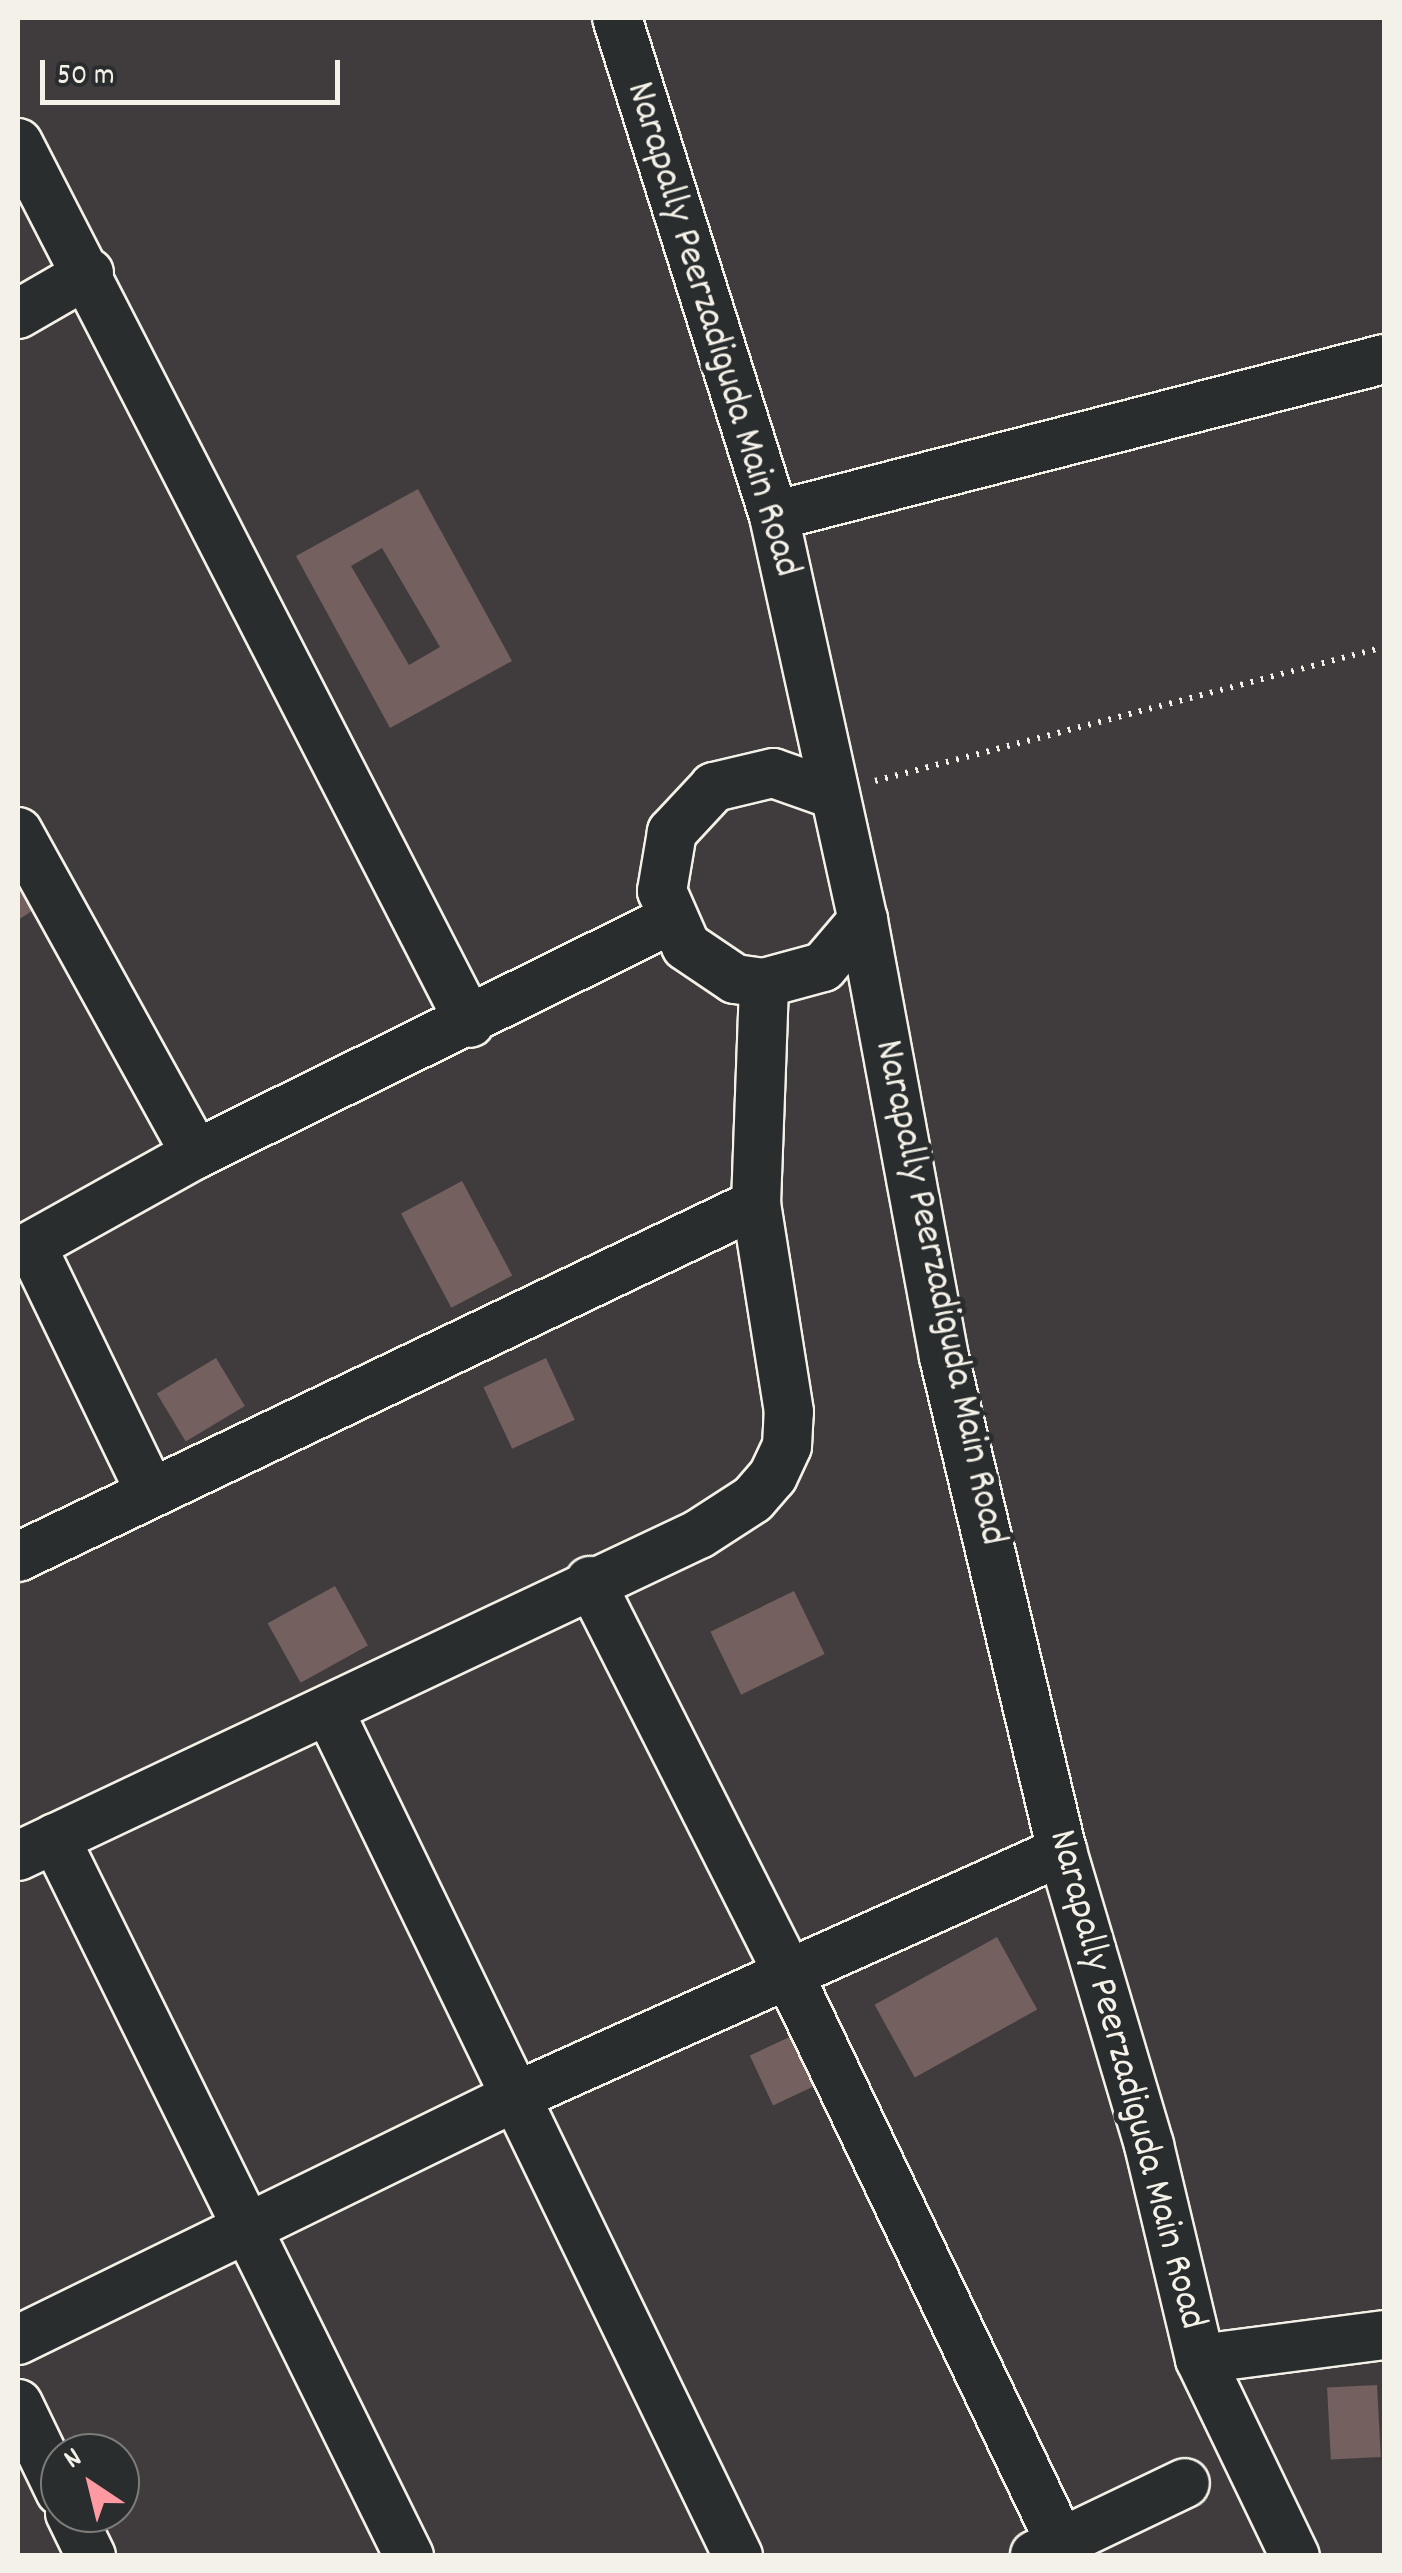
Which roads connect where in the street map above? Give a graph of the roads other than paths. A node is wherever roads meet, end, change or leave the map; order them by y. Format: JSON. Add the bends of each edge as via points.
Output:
{"nodes":[{"id":1,"x":617,"y":18,"type":"edge"},
{"id":2,"x":18,"y":143,"type":"edge"},
{"id":3,"x":88,"y":272,"type":"junction"},
{"id":4,"x":18,"y":314,"type":"edge"},
{"id":5,"x":1384,"y":358,"type":"edge"},
{"id":6,"x":774,"y":516,"type":"junction"},
{"id":7,"x":830,"y":793,"type":"junction"},
{"id":8,"x":18,"y":832,"type":"edge"},
{"id":9,"x":670,"y":920,"type":"junction"},
{"id":10,"x":863,"y":920,"type":"junction"},
{"id":11,"x":764,"y":983,"type":"junction"},
{"id":12,"x":470,"y":1024,"type":"junction"},
{"id":13,"x":196,"y":1154,"type":"junction"},
{"id":14,"x":756,"y":1204,"type":"junction"},
{"id":15,"x":25,"y":1250,"type":"edge"},
{"id":16,"x":151,"y":1494,"type":"junction"},
{"id":17,"x":18,"y":1557,"type":"edge"},
{"id":18,"x":590,"y":1581,"type":"junction"},
{"id":19,"x":330,"y":1711,"type":"junction"},
{"id":20,"x":36,"y":1847,"type":"edge"},
{"id":21,"x":1062,"y":1851,"type":"junction"},
{"id":22,"x":790,"y":1976,"type":"junction"},
{"id":23,"x":517,"y":2096,"type":"junction"},
{"id":24,"x":242,"y":2227,"type":"junction"},
{"id":25,"x":1384,"y":2335,"type":"edge"},
{"id":26,"x":18,"y":2340,"type":"edge"},
{"id":27,"x":1200,"y":2359,"type":"junction"},
{"id":28,"x":18,"y":2404,"type":"edge"},
{"id":29,"x":40,"y":2450,"type":"edge"},
{"id":30,"x":1185,"y":2484,"type":"dead end"},
{"id":31,"x":80,"y":2533,"type":"edge"},
{"id":32,"x":1054,"y":2551,"type":"edge"},
{"id":33,"x":91,"y":2556,"type":"edge"},
{"id":34,"x":409,"y":2556,"type":"edge"},
{"id":35,"x":738,"y":2556,"type":"edge"},
{"id":36,"x":1295,"y":2556,"type":"edge"}],
"edges":[{"from":1,"to":6,"type":"street","name":"Narapally Peerzadiguda Main Road"},
{"from":2,"to":3,"type":"street"},
{"from":3,"to":4,"type":"street"},
{"from":3,"to":12,"type":"street"},
{"from":5,"to":6,"type":"street"},
{"from":6,"to":7,"type":"street","name":"Narapally Peerzadiguda Main Road"},
{"from":7,"to":9,"type":"street","via":[[773,772],[742,775],[702,796],[672,832],[663,860]]},
{"from":7,"to":10,"type":"street","name":"Narapally Peerzadiguda Main Road"},
{"from":8,"to":13,"type":"street"},
{"from":9,"to":11,"type":"street","via":[[708,966]]},
{"from":9,"to":12,"type":"street"},
{"from":10,"to":11,"type":"street","via":[[823,967]]},
{"from":10,"to":21,"type":"street","name":"Narapally Peerzadiguda Main Road","via":[[944,1357]]},
{"from":11,"to":14,"type":"street"},
{"from":12,"to":13,"type":"street"},
{"from":13,"to":15,"type":"street"},
{"from":14,"to":16,"type":"street"},
{"from":14,"to":18,"type":"street","via":[[789,1412],[787,1446],[753,1499],[699,1534]]},
{"from":15,"to":16,"type":"street"},
{"from":16,"to":17,"type":"street"},
{"from":18,"to":19,"type":"street"},
{"from":18,"to":22,"type":"street"},
{"from":19,"to":20,"type":"street"},
{"from":19,"to":23,"type":"street"},
{"from":20,"to":24,"type":"street"},
{"from":21,"to":22,"type":"street"},
{"from":21,"to":27,"type":"street","name":"Narapally Peerzadiguda Main Road","via":[[1149,2144]]},
{"from":22,"to":23,"type":"street"},
{"from":22,"to":32,"type":"street"},
{"from":23,"to":24,"type":"street"},
{"from":23,"to":35,"type":"street"},
{"from":24,"to":26,"type":"street"},
{"from":24,"to":34,"type":"street"},
{"from":25,"to":27,"type":"street"},
{"from":27,"to":36,"type":"street","name":"Narapally Peerzadiguda Main Road"},
{"from":28,"to":29,"type":"street"},
{"from":30,"to":32,"type":"street"},
{"from":31,"to":33,"type":"street"}]}
